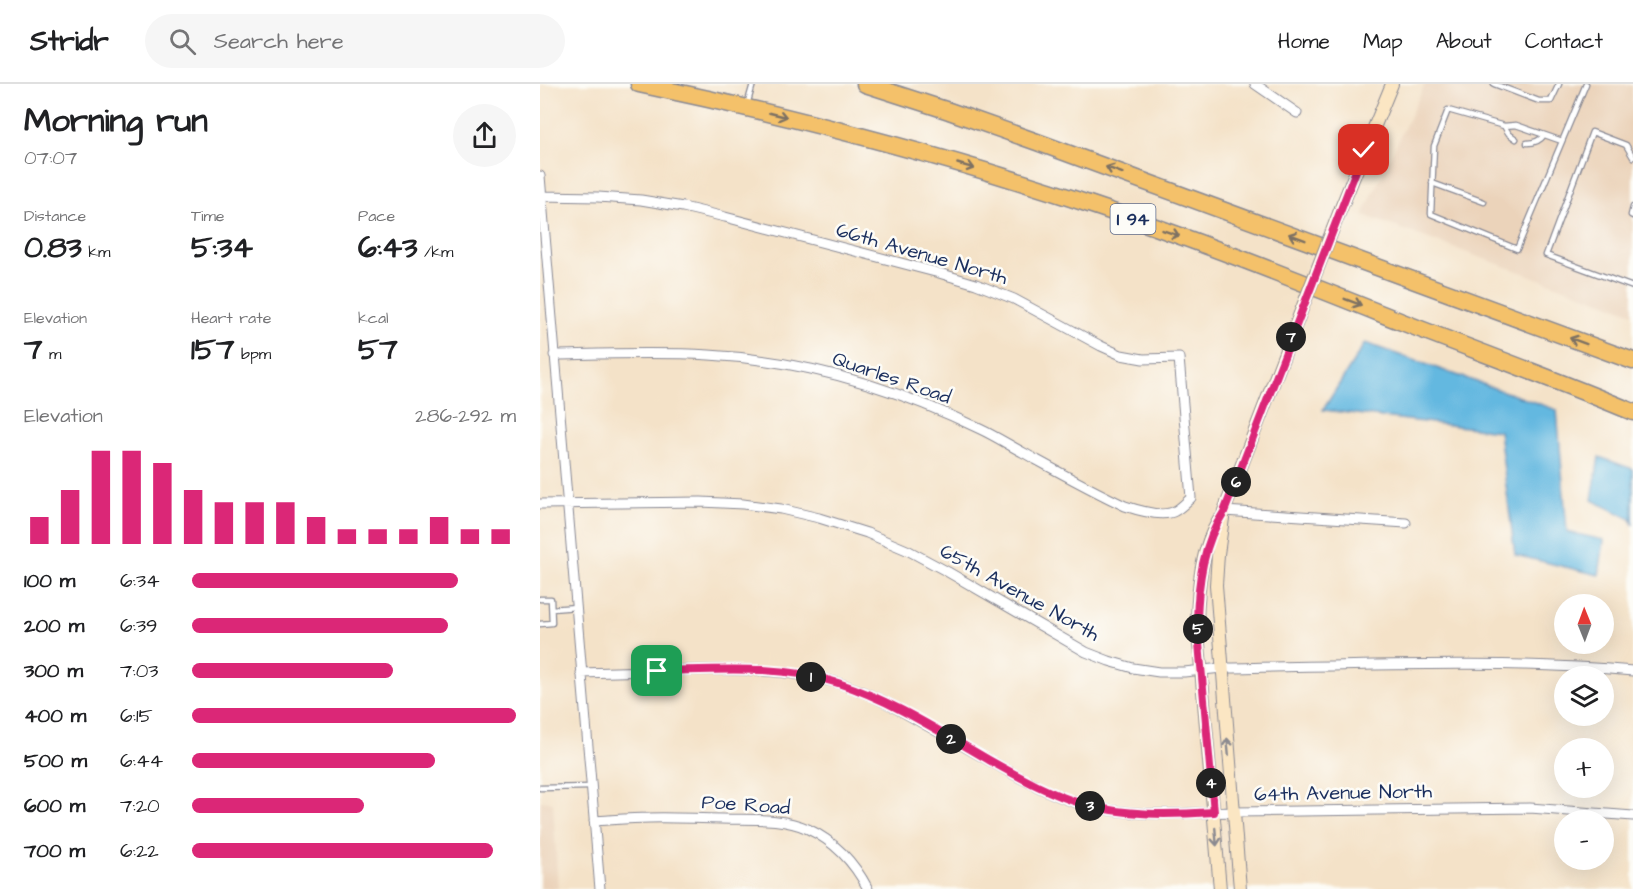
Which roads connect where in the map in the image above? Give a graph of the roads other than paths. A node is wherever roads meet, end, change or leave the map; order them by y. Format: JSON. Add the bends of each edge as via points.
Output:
{"nodes":[{"id":1,"x":639,"y":84,"type":"edge"},
{"id":2,"x":753,"y":84,"type":"edge"},
{"id":3,"x":865,"y":84,"type":"edge"},
{"id":4,"x":1256,"y":84,"type":"edge"},
{"id":5,"x":1392,"y":84,"type":"edge"},
{"id":6,"x":1494,"y":84,"type":"edge"},
{"id":7,"x":1559,"y":84,"type":"edge"},
{"id":8,"x":1586,"y":84,"type":"edge"},
{"id":9,"x":747,"y":108,"type":"junction"},
{"id":10,"x":1297,"y":113,"type":"dead end"},
{"id":11,"x":1504,"y":126,"type":"junction"},
{"id":12,"x":1544,"y":135,"type":"junction"},
{"id":13,"x":1516,"y":139,"type":"dead end"},
{"id":14,"x":1562,"y":141,"type":"junction"},
{"id":15,"x":1527,"y":143,"type":"dead end"},
{"id":16,"x":1633,"y":157,"type":"edge"},
{"id":17,"x":540,"y":176,"type":"edge"},
{"id":18,"x":1432,"y":183,"type":"junction"},
{"id":19,"x":541,"y":196,"type":"edge"},
{"id":20,"x":1484,"y":202,"type":"dead end"},
{"id":21,"x":1633,"y":207,"type":"edge"},
{"id":22,"x":1633,"y":216,"type":"edge"},
{"id":23,"x":1633,"y":286,"type":"edge"},
{"id":24,"x":554,"y":355,"type":"junction"},
{"id":25,"x":1633,"y":361,"type":"edge"},
{"id":26,"x":1611,"y":403,"type":"junction"},
{"id":27,"x":1633,"y":407,"type":"edge"},
{"id":28,"x":1633,"y":412,"type":"edge"},
{"id":29,"x":1191,"y":498,"type":"joint"},
{"id":30,"x":540,"y":504,"type":"edge"},
{"id":31,"x":567,"y":504,"type":"junction"},
{"id":32,"x":1224,"y":512,"type":"junction"},
{"id":33,"x":1406,"y":523,"type":"dead end"},
{"id":34,"x":540,"y":599,"type":"edge"},
{"id":35,"x":576,"y":607,"type":"junction"},
{"id":36,"x":552,"y":609,"type":"junction"},
{"id":37,"x":540,"y":624,"type":"edge"},
{"id":38,"x":1222,"y":668,"type":"junction"},
{"id":39,"x":1202,"y":669,"type":"junction"},
{"id":40,"x":1633,"y":670,"type":"edge"},
{"id":41,"x":581,"y":673,"type":"junction"},
{"id":42,"x":591,"y":787,"type":"junction"},
{"id":43,"x":540,"y":788,"type":"edge"},
{"id":44,"x":1214,"y":812,"type":"junction"},
{"id":45,"x":1234,"y":812,"type":"junction"},
{"id":46,"x":1633,"y":816,"type":"edge"},
{"id":47,"x":594,"y":821,"type":"junction"},
{"id":48,"x":600,"y":889,"type":"edge"},
{"id":49,"x":868,"y":889,"type":"edge"},
{"id":50,"x":1220,"y":889,"type":"edge"},
{"id":51,"x":1240,"y":889,"type":"edge"}],
"edges":[{"from":1,"to":9,"type":"highway","number":"I 94"},
{"from":2,"to":9,"type":"lane"},
{"from":25,"to":3,"type":"highway","number":"I 94","one_way":true,"via":[[1037,142]]},
{"from":4,"to":10,"type":"street"},
{"from":5,"to":32,"type":"street","bridge":true},
{"from":6,"to":7,"type":"lane","via":[[1539,102],[1551,101]]},
{"from":8,"to":14,"type":"lane"},
{"from":9,"to":26,"type":"highway","number":"I 94","one_way":true,"via":[[942,158],[1092,205],[1202,243]]},
{"from":11,"to":12,"type":"lane","via":[[1516,125]]},
{"from":11,"to":13,"type":"lane"},
{"from":11,"to":18,"type":"lane","via":[[1448,110],[1434,146]]},
{"from":12,"to":14,"type":"lane"},
{"from":12,"to":15,"type":"lane"},
{"from":14,"to":18,"type":"lane","via":[[1517,249],[1431,214]]},
{"from":16,"to":23,"type":"lane","via":[[1626,145],[1592,132],[1546,255]]},
{"from":17,"to":19,"type":"street"},
{"from":18,"to":20,"type":"lane"},
{"from":19,"to":24,"type":"street"},
{"from":19,"to":29,"type":"street","name":"66th Avenue North","via":[[641,200],[725,217],[976,285],[1014,299],[1121,355],[1143,360],[1179,358]]},
{"from":21,"to":22,"type":"lane"},
{"from":24,"to":29,"type":"street","name":"Quarles Road","via":[[710,355],[821,372],[875,386],[982,429],[1125,506],[1173,513]]},
{"from":24,"to":31,"type":"street"},
{"from":26,"to":27,"type":"highway"},
{"from":26,"to":28,"type":"highway","number":"I 94"},
{"from":30,"to":31,"type":"street","name":"65th Avenue North"},
{"from":31,"to":35,"type":"street"},
{"from":31,"to":39,"type":"street","name":"65th Avenue North","via":[[743,504],[819,518],[909,551],[1086,652],[1133,668],[1159,672]]},
{"from":32,"to":33,"type":"street"},
{"from":32,"to":38,"type":"street","via":[[1216,569]]},
{"from":32,"to":39,"type":"street","via":[[1211,536],[1199,586],[1197,621]]},
{"from":34,"to":36,"type":"lane","via":[[551,599]]},
{"from":35,"to":36,"type":"lane"},
{"from":35,"to":41,"type":"street"},
{"from":36,"to":37,"type":"lane","via":[[552,623]]},
{"from":38,"to":39,"type":"street","name":"65th Avenue North"},
{"from":38,"to":40,"type":"street","name":"65th Avenue North","via":[[1483,665]]},
{"from":45,"to":38,"type":"street","one_way":true},
{"from":39,"to":44,"type":"street"},
{"from":41,"to":42,"type":"street"},
{"from":41,"to":44,"type":"street","name":"64th Avenue North","via":[[733,669],[802,674],[873,696],[1016,775],[1082,804],[1147,814]]},
{"from":42,"to":43,"type":"lane"},
{"from":42,"to":47,"type":"street"},
{"from":44,"to":45,"type":"street","name":"64th Avenue North"},
{"from":44,"to":50,"type":"street","one_way":true},
{"from":45,"to":46,"type":"street","name":"64th Avenue North","via":[[1530,808]]},
{"from":45,"to":51,"type":"street"},
{"from":47,"to":48,"type":"street"},
{"from":47,"to":49,"type":"street","name":"Poe Road","via":[[649,818],[784,822],[807,828],[844,853],[859,870]]}]}
